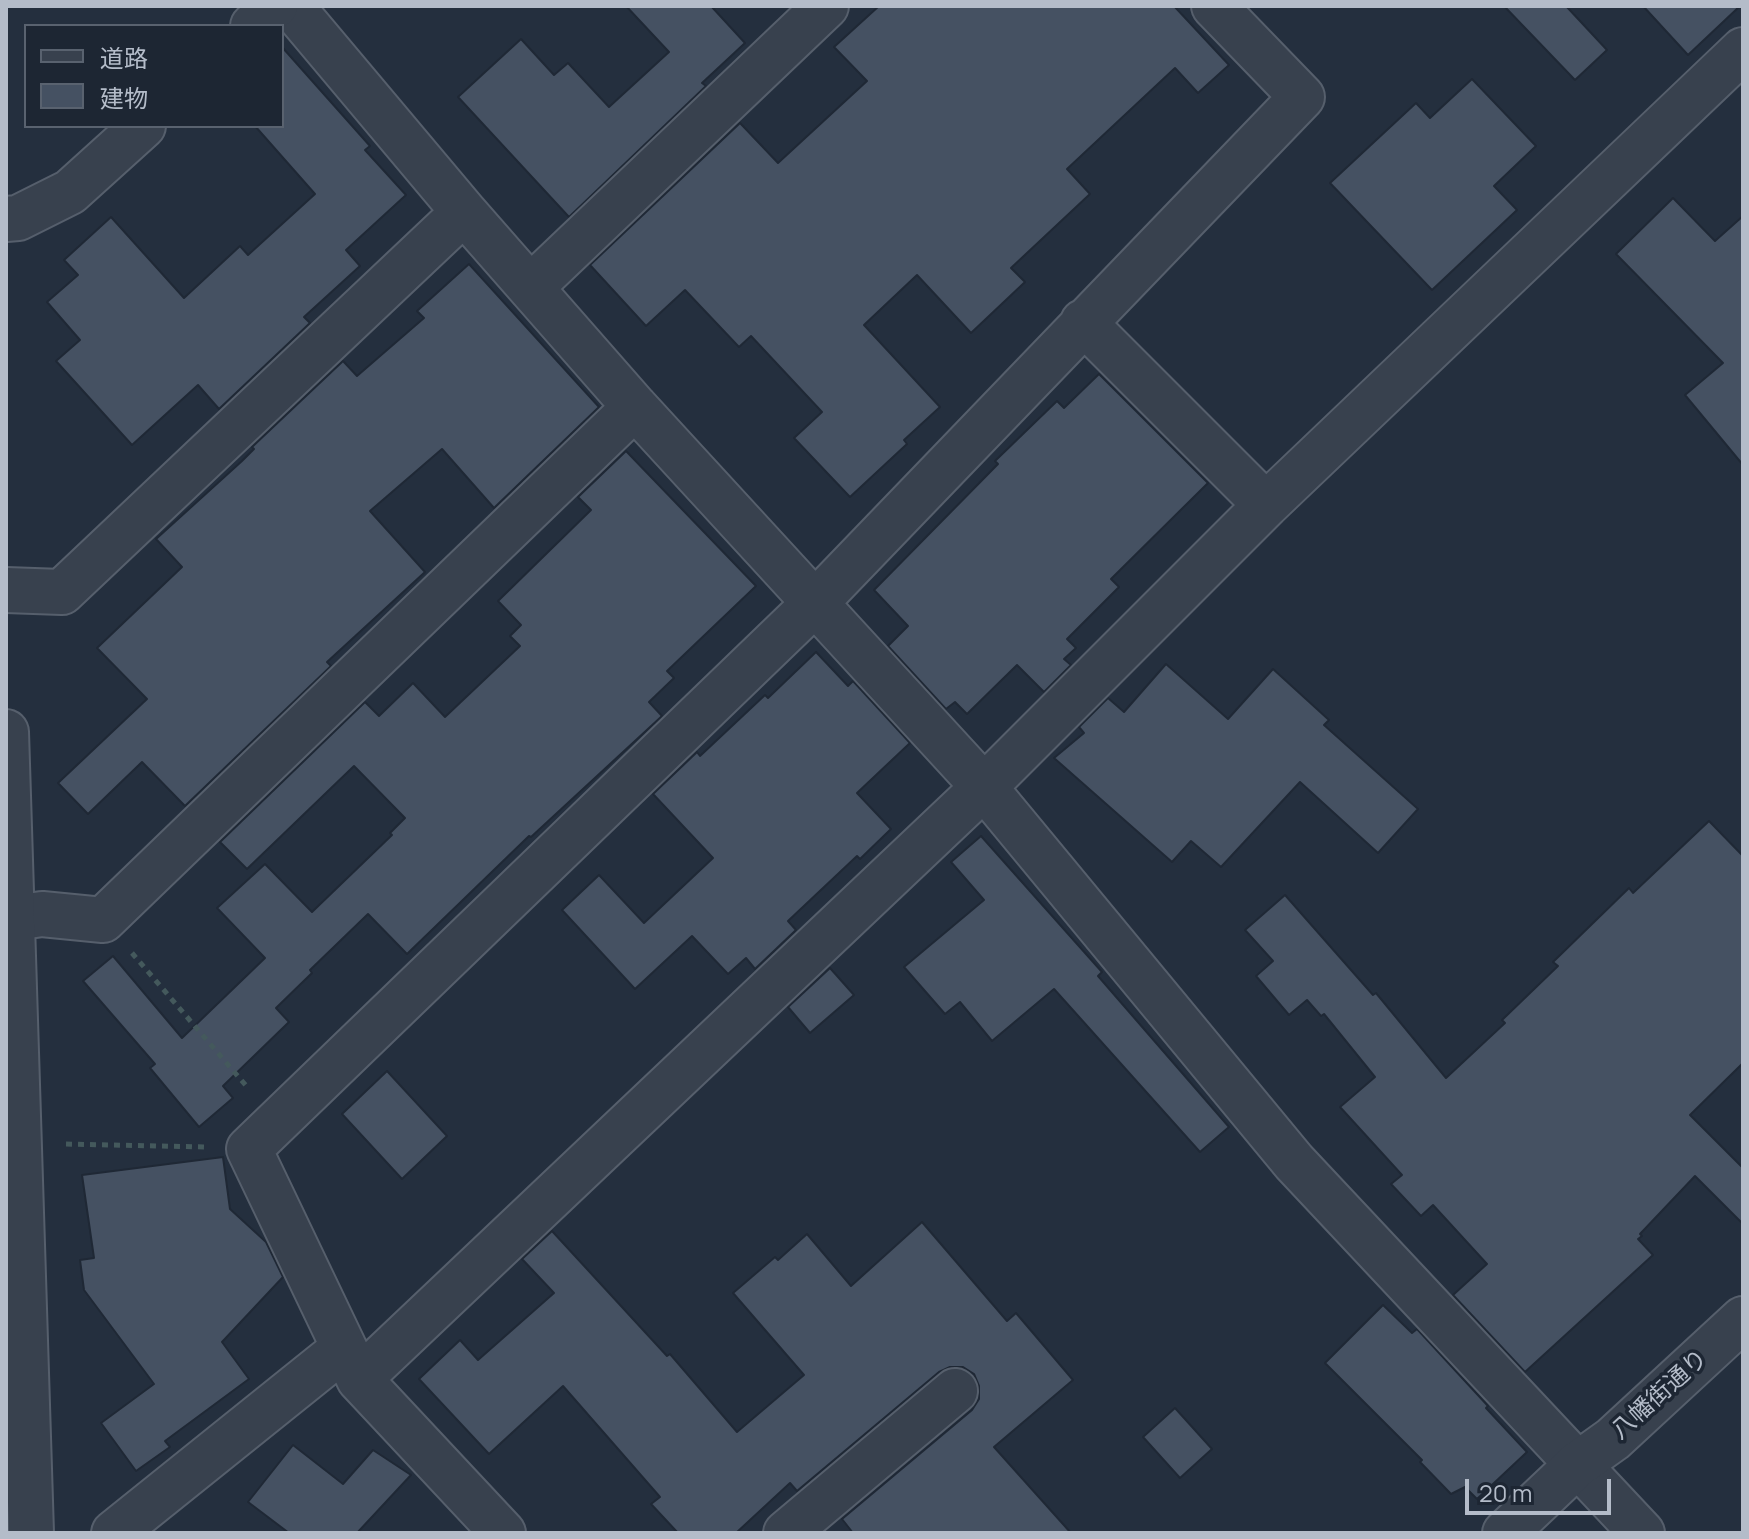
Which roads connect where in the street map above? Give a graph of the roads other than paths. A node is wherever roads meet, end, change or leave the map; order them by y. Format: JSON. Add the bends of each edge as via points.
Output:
{"nodes":[{"id":1,"x":275,"y":6,"type":"edge"},
{"id":2,"x":291,"y":6,"type":"edge"},
{"id":3,"x":826,"y":6,"type":"edge"},
{"id":4,"x":1214,"y":6,"type":"edge"},
{"id":5,"x":255,"y":24,"type":"edge"},
{"id":6,"x":1743,"y":50,"type":"edge"},
{"id":7,"x":141,"y":128,"type":"edge"},
{"id":8,"x":464,"y":212,"type":"junction"},
{"id":9,"x":6,"y":219,"type":"edge"},
{"id":10,"x":532,"y":286,"type":"junction"},
{"id":11,"x":1083,"y":322,"type":"junction"},
{"id":12,"x":635,"y":407,"type":"junction"},
{"id":13,"x":1266,"y":505,"type":"junction"},
{"id":14,"x":6,"y":590,"type":"edge"},
{"id":15,"x":815,"y":603,"type":"junction"},
{"id":16,"x":6,"y":732,"type":"edge"},
{"id":17,"x":984,"y":787,"type":"junction"},
{"id":18,"x":14,"y":918,"type":"junction"},
{"id":19,"x":1743,"y":1319,"type":"edge"},
{"id":20,"x":351,"y":1364,"type":"junction"},
{"id":21,"x":955,"y":1391,"type":"dead end"},
{"id":22,"x":1578,"y":1464,"type":"junction"},
{"id":23,"x":31,"y":1533,"type":"edge"},
{"id":24,"x":114,"y":1533,"type":"edge"},
{"id":25,"x":503,"y":1533,"type":"edge"},
{"id":26,"x":786,"y":1533,"type":"edge"},
{"id":27,"x":1505,"y":1533,"type":"edge"},
{"id":28,"x":1642,"y":1533,"type":"edge"}],
"edges":[{"from":1,"to":5,"type":"street"},
{"from":2,"to":8,"type":"street"},
{"from":3,"to":10,"type":"street"},
{"from":4,"to":11,"type":"street","via":[[1302,97]]},
{"from":6,"to":13,"type":"street"},
{"from":7,"to":9,"type":"street","via":[[70,192]]},
{"from":8,"to":10,"type":"street"},
{"from":8,"to":14,"type":"street","via":[[62,592]]},
{"from":10,"to":12,"type":"street"},
{"from":11,"to":13,"type":"street"},
{"from":11,"to":15,"type":"street"},
{"from":12,"to":15,"type":"street"},
{"from":12,"to":18,"type":"street","via":[[103,920],[42,914]]},
{"from":13,"to":17,"type":"street"},
{"from":15,"to":17,"type":"street"},
{"from":15,"to":20,"type":"street","via":[[263,1135]]},
{"from":16,"to":18,"type":"street"},
{"from":17,"to":20,"type":"street"},
{"from":17,"to":22,"type":"street","via":[[1294,1162]]},
{"from":18,"to":23,"type":"street"},
{"from":19,"to":22,"type":"street","name":"八幡街通り","via":[[1613,1439]]},
{"from":20,"to":24,"type":"street"},
{"from":20,"to":25,"type":"street"},
{"from":21,"to":26,"type":"street"},
{"from":22,"to":27,"type":"street","name":"八幡街通り"},
{"from":22,"to":28,"type":"street"}]}
